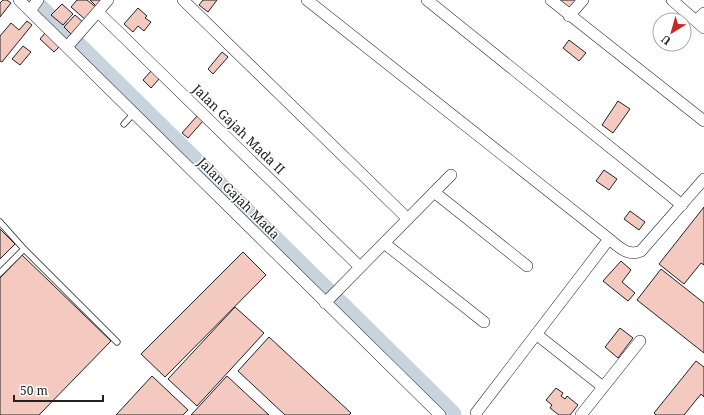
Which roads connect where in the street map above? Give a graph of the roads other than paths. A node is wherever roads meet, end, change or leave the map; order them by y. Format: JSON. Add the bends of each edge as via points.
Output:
{"nodes":[{"id":1,"x":19,"y":0,"type":"edge"},
{"id":2,"x":108,"y":0,"type":"edge"},
{"id":3,"x":183,"y":0,"type":"edge"},
{"id":4,"x":307,"y":0,"type":"edge"},
{"id":5,"x":428,"y":0,"type":"edge"},
{"id":6,"x":551,"y":0,"type":"edge"},
{"id":7,"x":583,"y":0,"type":"edge"},
{"id":8,"x":672,"y":0,"type":"edge"},
{"id":9,"x":34,"y":5,"type":"edge"},
{"id":10,"x":98,"y":12,"type":"junction"},
{"id":11,"x":704,"y":12,"type":"edge"},
{"id":12,"x":570,"y":16,"type":"junction"},
{"id":13,"x":700,"y":25,"type":"edge"},
{"id":14,"x":70,"y":44,"type":"junction"},
{"id":15,"x":134,"y":113,"type":"junction"},
{"id":16,"x":704,"y":121,"type":"edge"},
{"id":17,"x":124,"y":124,"type":"dead end"},
{"id":18,"x":450,"y":175,"type":"dead end"},
{"id":19,"x":704,"y":179,"type":"edge"},
{"id":20,"x":434,"y":192,"type":"junction"},
{"id":21,"x":682,"y":205,"type":"junction"},
{"id":22,"x":408,"y":219,"type":"junction"},
{"id":23,"x":0,"y":222,"type":"edge"},
{"id":24,"x":609,"y":240,"type":"junction"},
{"id":25,"x":384,"y":243,"type":"junction"},
{"id":26,"x":24,"y":249,"type":"junction"},
{"id":27,"x":527,"y":266,"type":"dead end"},
{"id":28,"x":360,"y":267,"type":"junction"},
{"id":29,"x":0,"y":273,"type":"edge"},
{"id":30,"x":327,"y":300,"type":"junction"},
{"id":31,"x":484,"y":322,"type":"dead end"},
{"id":32,"x":536,"y":334,"type":"junction"},
{"id":33,"x":640,"y":341,"type":"dead end"},
{"id":34,"x":117,"y":342,"type":"dead end"},
{"id":35,"x":603,"y":387,"type":"junction"},
{"id":36,"x":476,"y":413,"type":"dead end"},
{"id":37,"x":440,"y":415,"type":"edge"},
{"id":38,"x":581,"y":415,"type":"edge"}],
"edges":[{"from":1,"to":9,"type":"street","name":"Jalan Gajah Mada"},
{"from":2,"to":10,"type":"street"},
{"from":3,"to":22,"type":"street"},
{"from":4,"to":24,"type":"street"},
{"from":5,"to":21,"type":"street"},
{"from":6,"to":12,"type":"street"},
{"from":7,"to":12,"type":"street"},
{"from":8,"to":13,"type":"street"},
{"from":9,"to":14,"type":"street","name":"Jalan Gajah Mada"},
{"from":10,"to":14,"type":"street"},
{"from":10,"to":28,"type":"street","name":"Jalan Gajah Mada II"},
{"from":11,"to":13,"type":"street"},
{"from":12,"to":16,"type":"street"},
{"from":14,"to":15,"type":"street","name":"Jalan Gajah Mada"},
{"from":15,"to":17,"type":"lane"},
{"from":15,"to":30,"type":"street","name":"Jalan Gajah Mada"},
{"from":18,"to":20,"type":"street"},
{"from":19,"to":21,"type":"street"},
{"from":20,"to":22,"type":"street"},
{"from":20,"to":27,"type":"street"},
{"from":21,"to":24,"type":"street","via":[[641,252],[629,253]]},
{"from":22,"to":25,"type":"street"},
{"from":23,"to":26,"type":"lane"},
{"from":24,"to":32,"type":"street"},
{"from":25,"to":28,"type":"street"},
{"from":25,"to":31,"type":"street"},
{"from":26,"to":29,"type":"lane"},
{"from":26,"to":34,"type":"lane"},
{"from":28,"to":30,"type":"street"},
{"from":30,"to":37,"type":"street","name":"Jalan Gajah Mada"},
{"from":32,"to":35,"type":"street"},
{"from":32,"to":36,"type":"street"},
{"from":33,"to":35,"type":"street"},
{"from":35,"to":38,"type":"street"}]}
